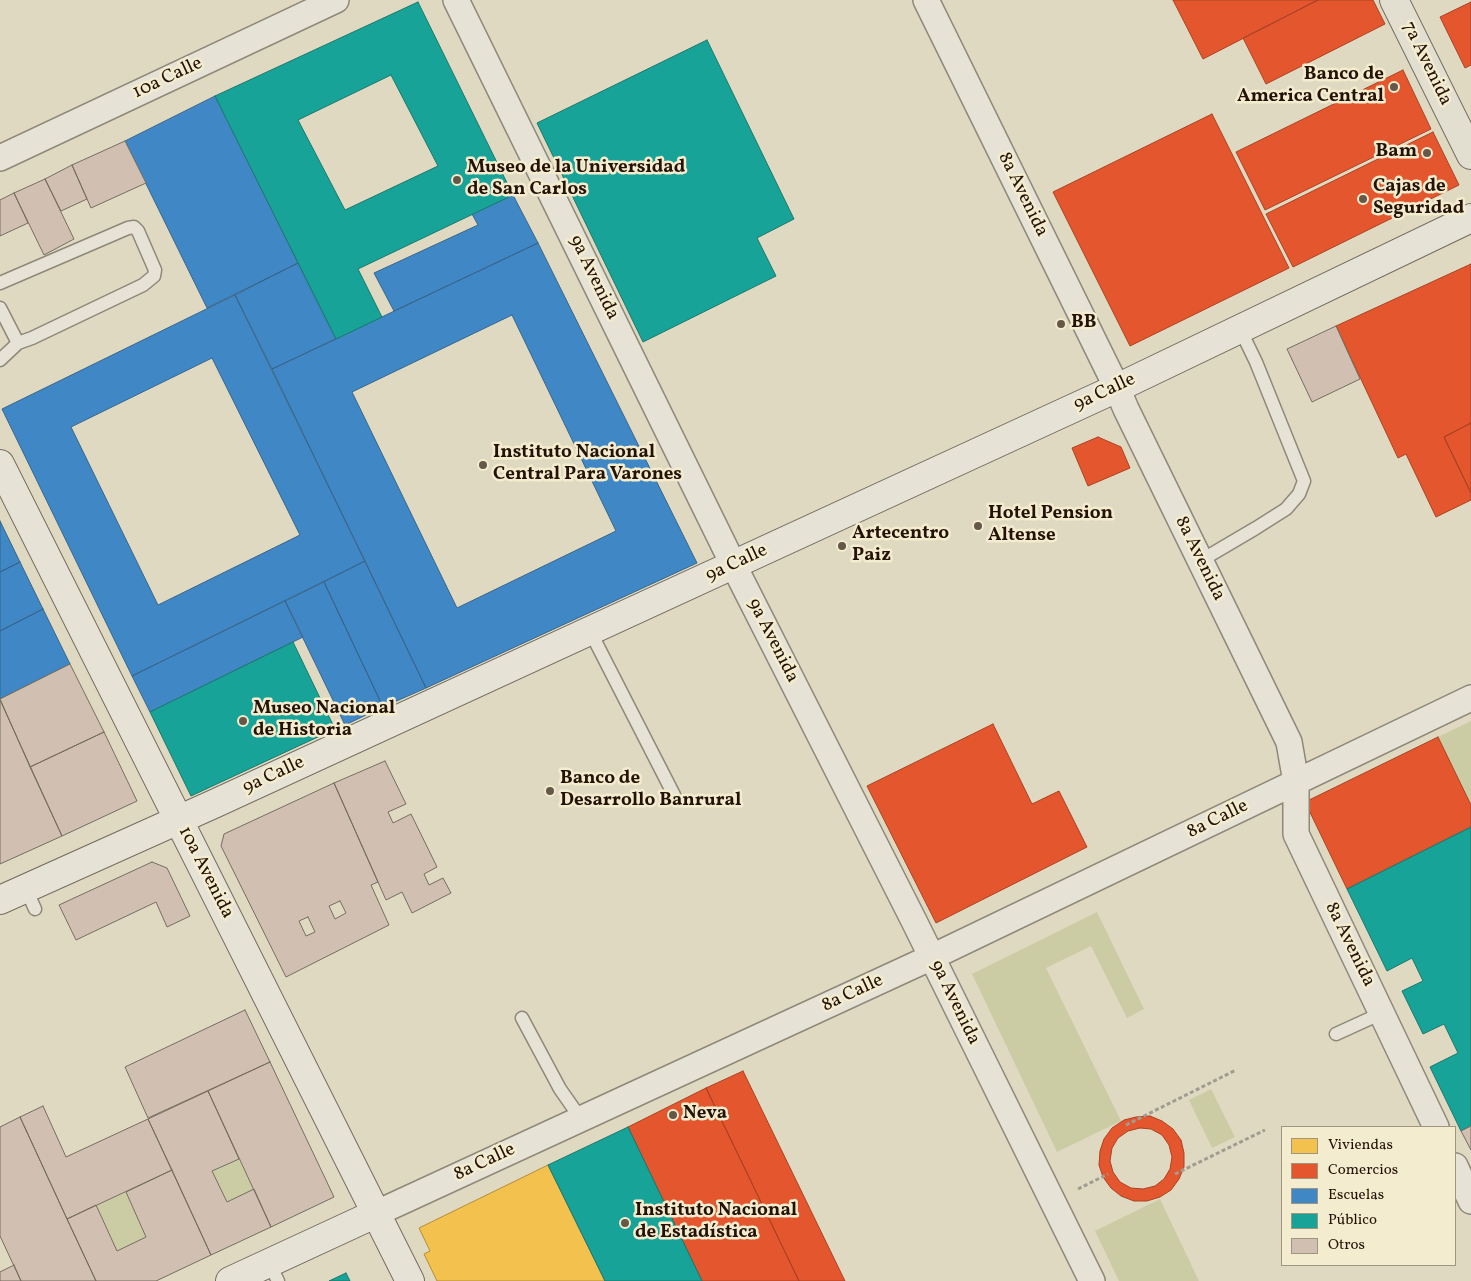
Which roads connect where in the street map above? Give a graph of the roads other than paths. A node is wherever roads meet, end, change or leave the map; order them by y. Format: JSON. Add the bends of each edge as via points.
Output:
{"nodes":[{"id":1,"x":336,"y":0,"type":"edge"},
{"id":2,"x":456,"y":0,"type":"edge"},
{"id":3,"x":926,"y":0,"type":"edge"},
{"id":4,"x":1394,"y":0,"type":"edge"},
{"id":5,"x":1471,"y":156,"type":"edge"},
{"id":6,"x":0,"y":158,"type":"edge"},
{"id":7,"x":1471,"y":218,"type":"edge"},
{"id":8,"x":0,"y":283,"type":"edge"},
{"id":9,"x":0,"y":308,"type":"edge"},
{"id":10,"x":1240,"y":329,"type":"junction"},
{"id":11,"x":18,"y":342,"type":"junction"},
{"id":12,"x":0,"y":360,"type":"edge"},
{"id":13,"x":1117,"y":388,"type":"junction"},
{"id":14,"x":0,"y":464,"type":"edge"},
{"id":15,"x":1200,"y":561,"type":"junction"},
{"id":16,"x":734,"y":566,"type":"junction"},
{"id":17,"x":590,"y":631,"type":"junction"},
{"id":18,"x":1471,"y":698,"type":"edge"},
{"id":19,"x":1296,"y":782,"type":"junction"},
{"id":20,"x":674,"y":795,"type":"dead end"},
{"id":21,"x":178,"y":820,"type":"junction"},
{"id":22,"x":0,"y":900,"type":"edge"},
{"id":23,"x":932,"y":957,"type":"junction"},
{"id":24,"x":1382,"y":1013,"type":"junction"},
{"id":25,"x":522,"y":1018,"type":"dead end"},
{"id":26,"x":1336,"y":1034,"type":"dead end"},
{"id":27,"x":581,"y":1119,"type":"junction"},
{"id":28,"x":1436,"y":1126,"type":"edge"},
{"id":29,"x":1456,"y":1168,"type":"edge"},
{"id":30,"x":1471,"y":1201,"type":"edge"},
{"id":31,"x":377,"y":1213,"type":"junction"},
{"id":32,"x":273,"y":1272,"type":"edge"},
{"id":33,"x":230,"y":1281,"type":"edge"},
{"id":34,"x":410,"y":1281,"type":"edge"},
{"id":35,"x":1092,"y":1281,"type":"edge"}],
"edges":[{"from":1,"to":6,"type":"street","name":"10a Calle"},
{"from":2,"to":16,"type":"street","name":"9a Avenida"},
{"from":3,"to":13,"type":"street","name":"8a Avenida"},
{"from":4,"to":5,"type":"main road","name":"7a Avenida"},
{"from":7,"to":10,"type":"main road","name":"9a Calle"},
{"from":8,"to":11,"type":"lane","via":[[134,227],[155,270],[154,276],[143,285]]},
{"from":9,"to":11,"type":"lane"},
{"from":10,"to":13,"type":"main road","name":"9a Calle"},
{"from":10,"to":15,"type":"lane","via":[[1304,481],[1299,494],[1286,509]]},
{"from":11,"to":12,"type":"lane"},
{"from":13,"to":15,"type":"street","name":"8a Avenida"},
{"from":13,"to":16,"type":"main road","name":"9a Calle"},
{"from":14,"to":21,"type":"main road","name":"10a Avenida"},
{"from":15,"to":19,"type":"street","name":"8a Avenida","via":[[1289,742]]},
{"from":16,"to":17,"type":"main road","name":"9a Calle"},
{"from":16,"to":23,"type":"street","name":"9a Avenida"},
{"from":17,"to":20,"type":"lane"},
{"from":17,"to":21,"type":"main road","name":"9a Calle"},
{"from":18,"to":19,"type":"street","name":"8a Calle"},
{"from":19,"to":23,"type":"street","name":"8a Calle"},
{"from":19,"to":24,"type":"street","name":"8a Avenida","via":[[1296,834]]},
{"from":21,"to":22,"type":"main road","name":"9a Calle","via":[[30,899]]},
{"from":21,"to":31,"type":"main road","name":"10a Avenida"},
{"from":23,"to":27,"type":"street","name":"8a Calle"},
{"from":23,"to":35,"type":"street","name":"9a Avenida"},
{"from":24,"to":26,"type":"lane"},
{"from":24,"to":28,"type":"street","name":"8a Avenida"},
{"from":25,"to":27,"type":"lane","via":[[560,1089]]},
{"from":27,"to":31,"type":"street","name":"8a Calle"},
{"from":29,"to":30,"type":"street"},
{"from":31,"to":32,"type":"main road","name":"8a Calle"},
{"from":31,"to":34,"type":"main road","name":"10a Avenida"},
{"from":32,"to":33,"type":"main road","name":"8a Calle"}]}
